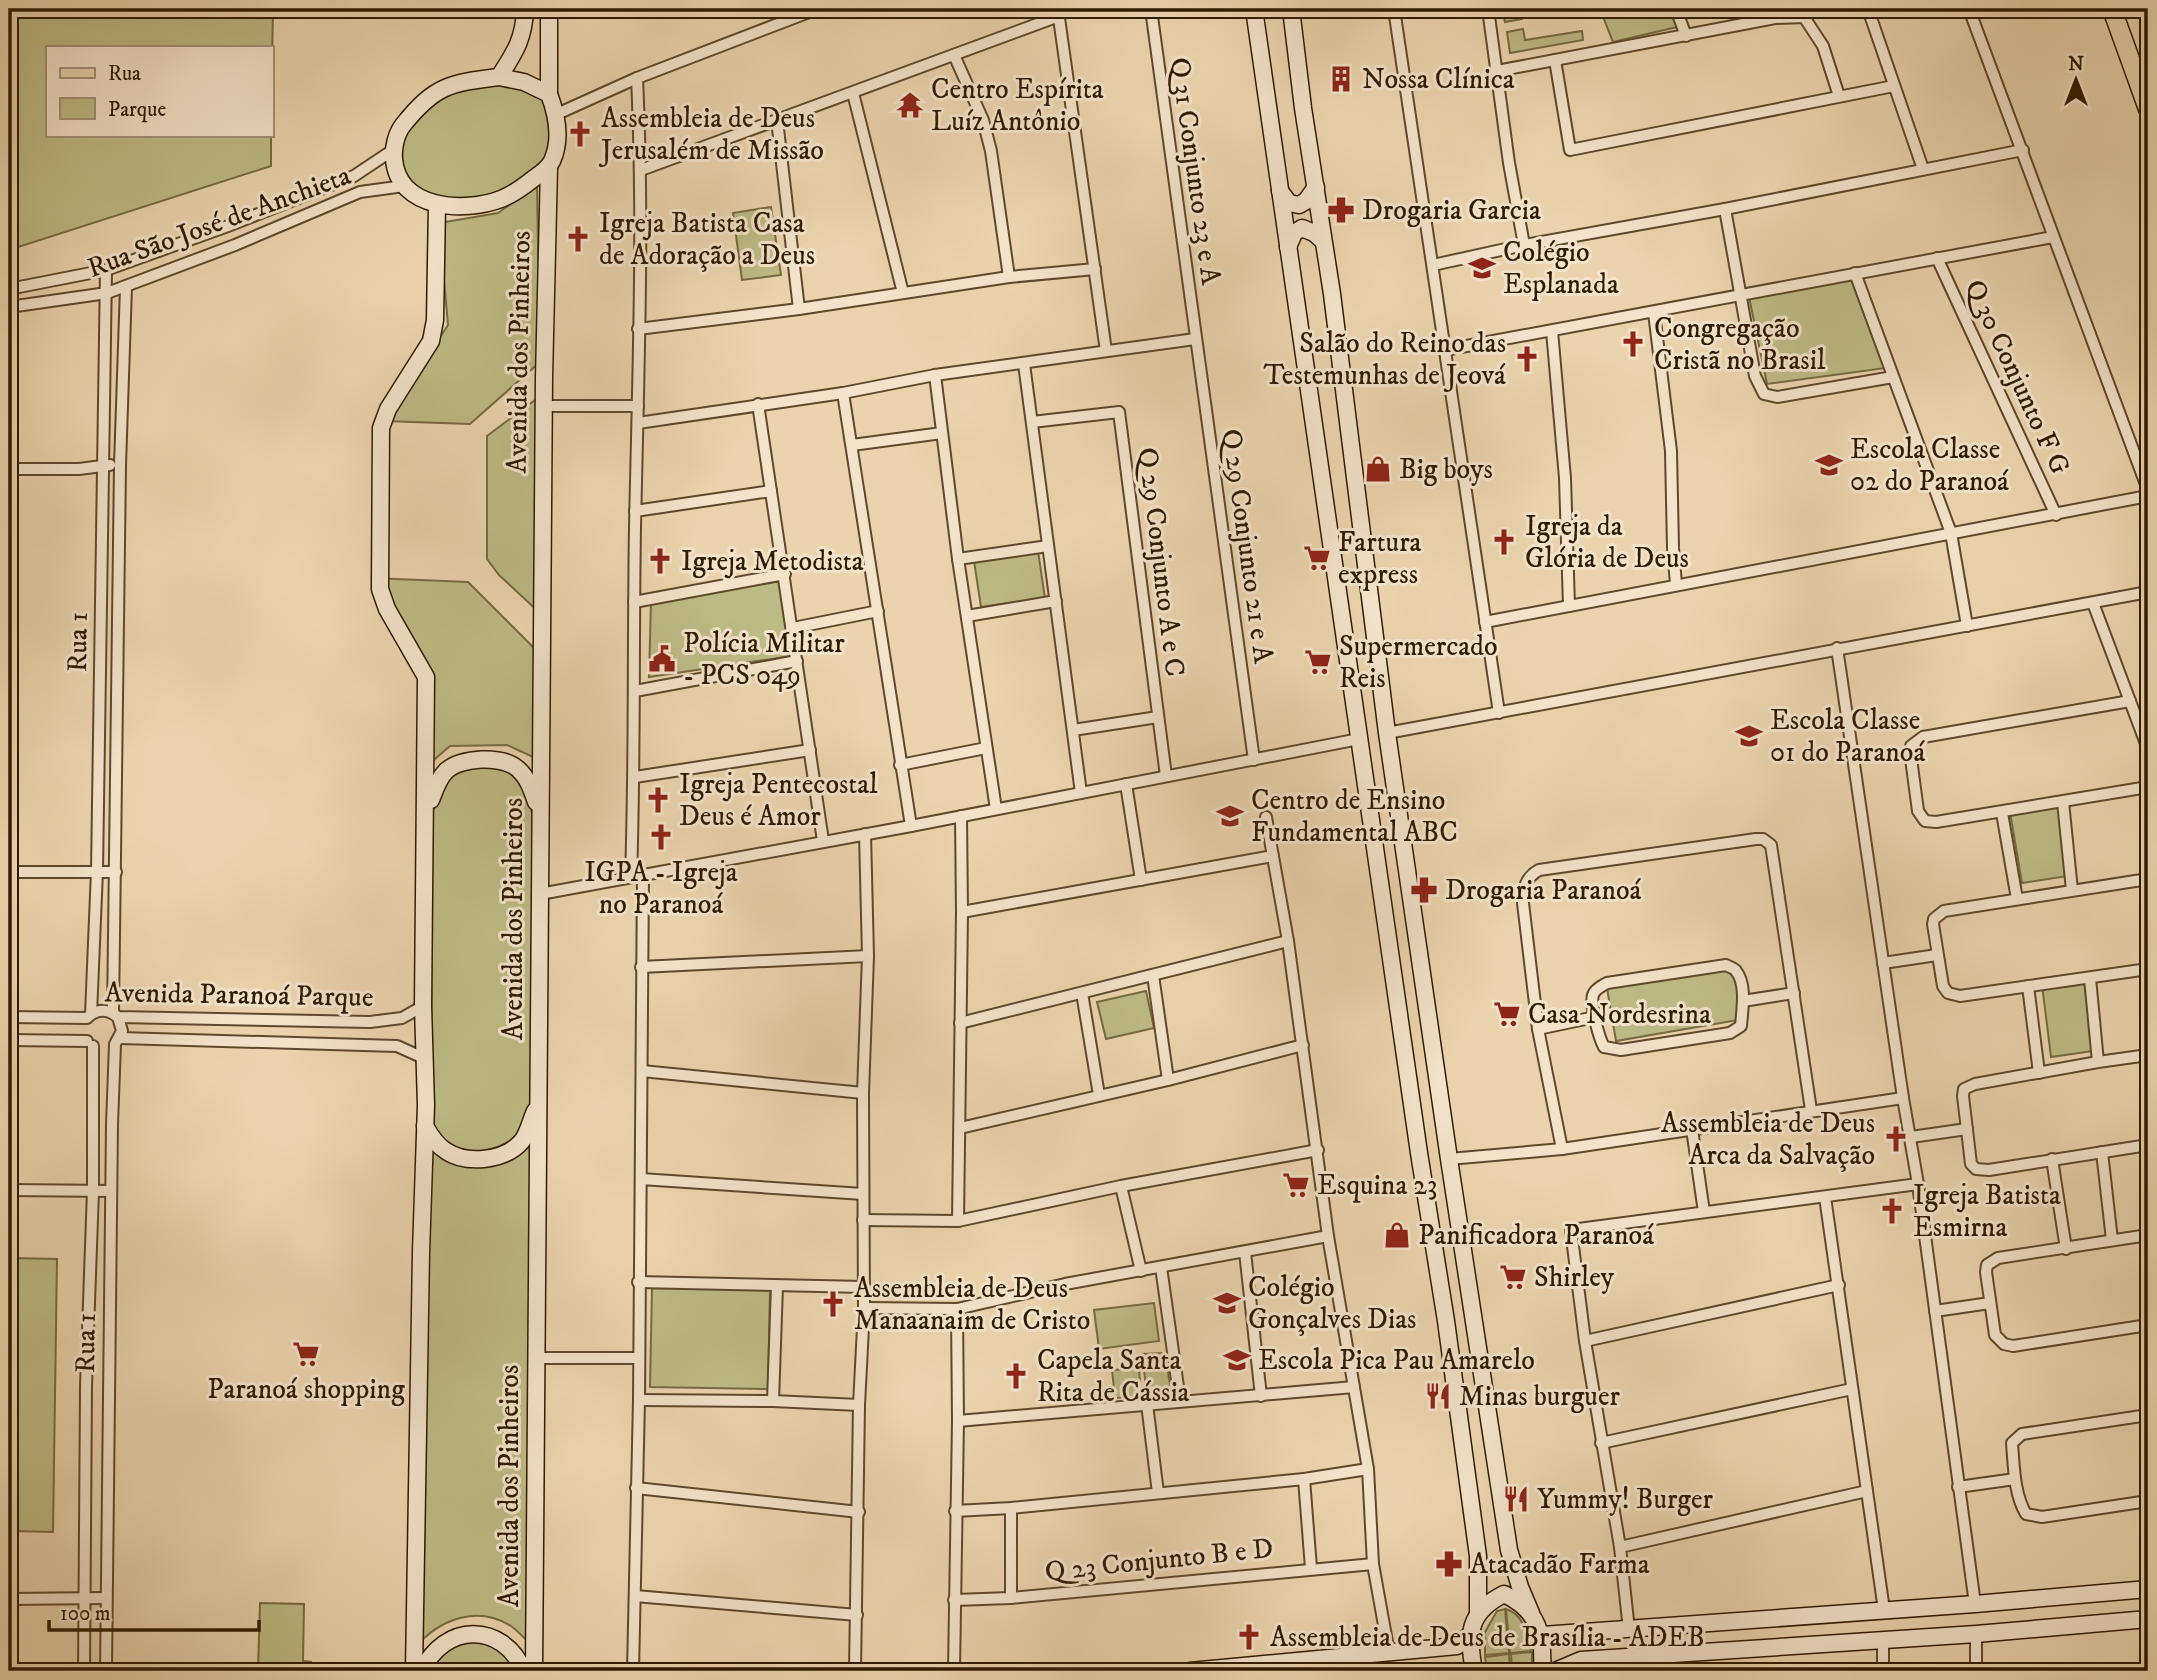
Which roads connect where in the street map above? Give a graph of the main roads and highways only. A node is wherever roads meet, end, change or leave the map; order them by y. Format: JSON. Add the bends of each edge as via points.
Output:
{"nodes":[{"id":1,"x":2112,"y":9,"type":"edge"},
{"id":2,"x":2148,"y":109,"type":"edge"}],
"edges":[{"from":1,"to":2,"type":"main road"}]}
